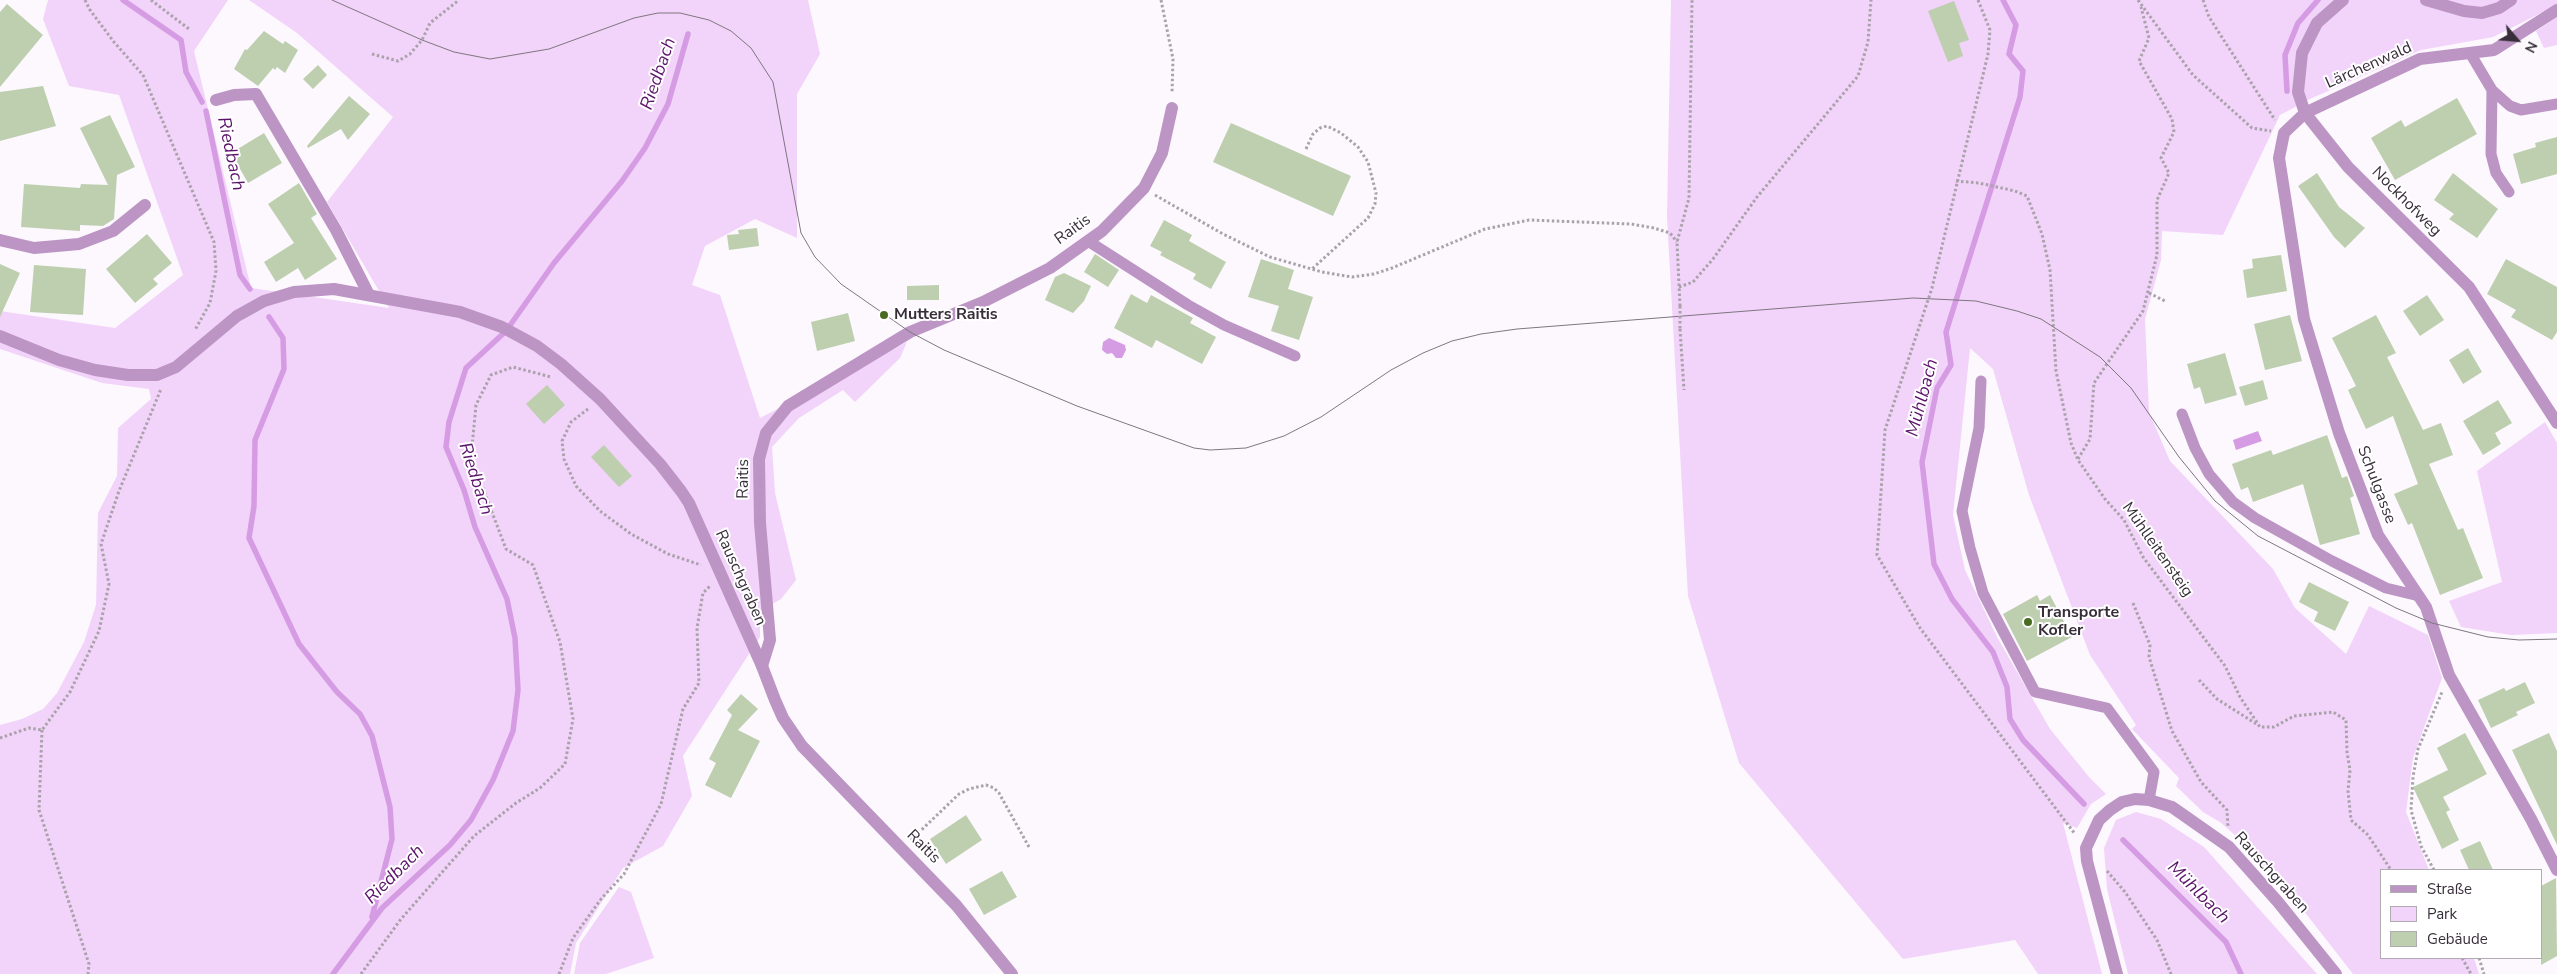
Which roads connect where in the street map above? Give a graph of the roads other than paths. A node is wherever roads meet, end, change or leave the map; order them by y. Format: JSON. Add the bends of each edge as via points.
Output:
{"nodes":[{"id":1,"x":2343,"y":0,"type":"edge"},
{"id":2,"x":2426,"y":0,"type":"edge"},
{"id":3,"x":2511,"y":0,"type":"edge"},
{"id":4,"x":2557,"y":10,"type":"edge"},
{"id":5,"x":2470,"y":53,"type":"junction"},
{"id":6,"x":2492,"y":90,"type":"junction"},
{"id":7,"x":216,"y":100,"type":"dead end"},
{"id":8,"x":2557,"y":104,"type":"edge"},
{"id":9,"x":1172,"y":108,"type":"road end"},
{"id":10,"x":2305,"y":113,"type":"junction"},
{"id":11,"x":2509,"y":192,"type":"dead end"},
{"id":12,"x":145,"y":205,"type":"dead end"},
{"id":13,"x":0,"y":240,"type":"edge"},
{"id":14,"x":1088,"y":241,"type":"junction"},
{"id":15,"x":369,"y":295,"type":"junction"},
{"id":16,"x":0,"y":336,"type":"edge"},
{"id":17,"x":1295,"y":356,"type":"dead end"},
{"id":18,"x":1981,"y":381,"type":"dead end"},
{"id":19,"x":2182,"y":414,"type":"dead end"},
{"id":20,"x":2557,"y":423,"type":"edge"},
{"id":21,"x":2419,"y":596,"type":"junction"},
{"id":22,"x":762,"y":666,"type":"junction"},
{"id":23,"x":2148,"y":800,"type":"junction"},
{"id":24,"x":2557,"y":870,"type":"edge"},
{"id":25,"x":1012,"y":974,"type":"edge"},
{"id":26,"x":2117,"y":974,"type":"edge"},
{"id":27,"x":2336,"y":974,"type":"edge"}],
"edges":[{"from":1,"to":10,"type":"street","name":"Nockhofweg","via":[[2317,23],[2302,53],[2298,92]]},
{"from":2,"to":3,"type":"street","via":[[2482,13],[2500,8]]},
{"from":4,"to":5,"type":"street","name":"Lärchenwald","via":[[2494,50]]},
{"from":5,"to":6,"type":"lane"},
{"from":5,"to":10,"type":"street","name":"Lärchenwald","via":[[2420,59]]},
{"from":6,"to":8,"type":"lane","via":[[2503,102],[2521,110]]},
{"from":6,"to":11,"type":"lane","via":[[2491,154],[2496,173]]},
{"from":7,"to":15,"type":"street","via":[[256,94],[336,230]]},
{"from":9,"to":14,"type":"street","name":"Raitis","via":[[1162,154],[1144,188]]},
{"from":10,"to":20,"type":"street","name":"Nockhofweg","via":[[2348,167],[2469,287]]},
{"from":10,"to":21,"type":"street","name":"Schulgasse","via":[[2284,133],[2279,158],[2304,319],[2339,433],[2378,535]]},
{"from":12,"to":13,"type":"street","via":[[113,231],[79,244],[34,248]]},
{"from":14,"to":17,"type":"lane","via":[[1224,325]]},
{"from":14,"to":22,"type":"street","name":"Raitis","via":[[1042,272],[983,302],[910,332],[788,406],[766,434],[759,459],[760,523],[770,640]]},
{"from":15,"to":16,"type":"street","name":"Rauschgraben","via":[[323,289],[294,292],[264,301],[237,316],[166,372],[145,376],[105,373],[59,360]]},
{"from":15,"to":22,"type":"street","name":"Rauschgraben","via":[[446,309],[506,328],[554,358],[600,399],[660,464],[689,503]]},
{"from":18,"to":23,"type":"lane","via":[[1979,428],[1962,511],[1983,593],[2034,692],[2107,708],[2154,772]]},
{"from":19,"to":21,"type":"lane","via":[[2209,474],[2233,502],[2332,561],[2386,588]]},
{"from":21,"to":24,"type":"street","name":"Schulgasse","via":[[2432,623],[2449,675]]},
{"from":22,"to":25,"type":"street","name":"Raitis","via":[[783,718],[802,746],[956,905]]},
{"from":23,"to":26,"type":"street","name":"Rauschgraben","via":[[2122,802],[2110,810],[2100,820],[2086,848]]},
{"from":23,"to":27,"type":"street","name":"Rauschgraben","via":[[2172,807],[2229,847]]}]}
